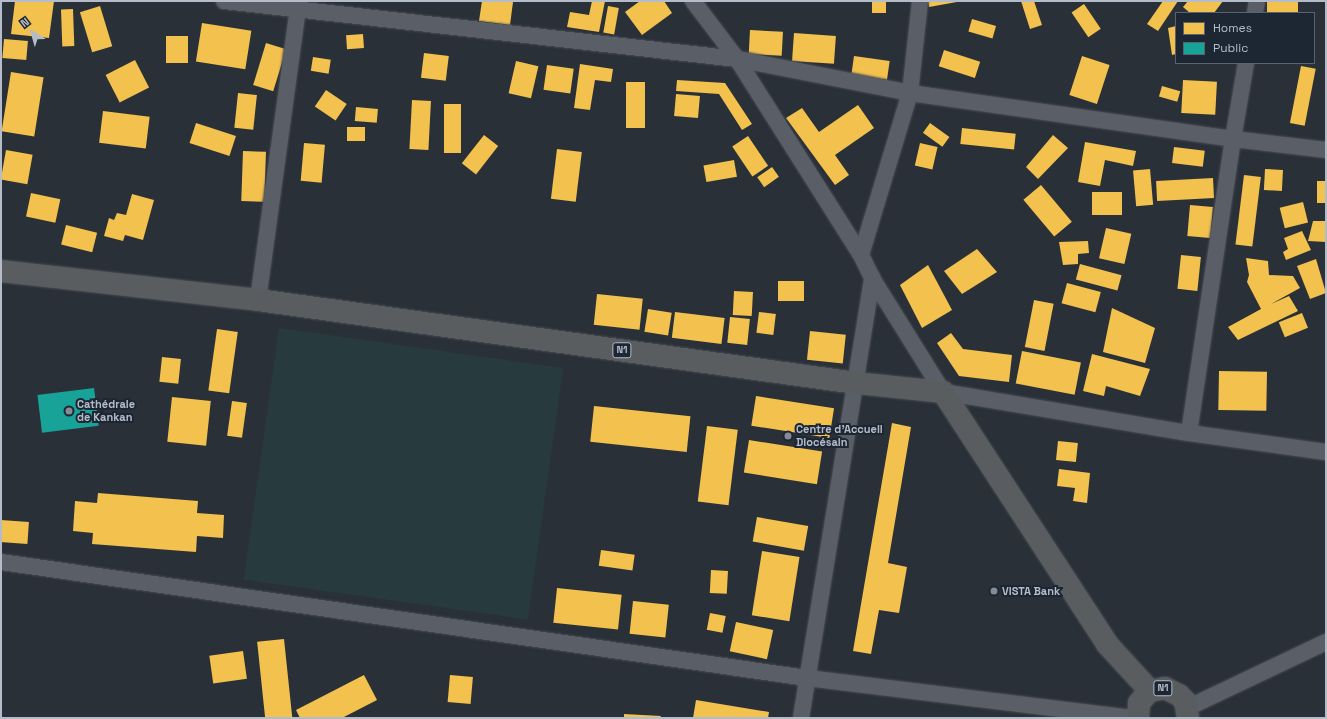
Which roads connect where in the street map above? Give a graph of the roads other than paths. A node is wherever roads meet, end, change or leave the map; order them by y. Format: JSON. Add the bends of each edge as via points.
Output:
{"nodes":[{"id":1,"x":224,"y":1,"type":"edge"},
{"id":2,"x":693,"y":1,"type":"edge"},
{"id":3,"x":920,"y":1,"type":"edge"},
{"id":4,"x":1258,"y":1,"type":"edge"},
{"id":5,"x":299,"y":6,"type":"edge"},
{"id":6,"x":1255,"y":12,"type":"edge"},
{"id":7,"x":737,"y":59,"type":"junction"},
{"id":8,"x":1246,"y":64,"type":"edge"},
{"id":9,"x":910,"y":93,"type":"junction"},
{"id":10,"x":1233,"y":139,"type":"junction"},
{"id":11,"x":1326,"y":150,"type":"edge"},
{"id":12,"x":862,"y":255,"type":"junction"},
{"id":13,"x":2,"y":270,"type":"edge"},
{"id":14,"x":872,"y":278,"type":"junction"},
{"id":15,"x":258,"y":300,"type":"junction"},
{"id":16,"x":856,"y":383,"type":"junction"},
{"id":17,"x":943,"y":392,"type":"junction"},
{"id":18,"x":1189,"y":433,"type":"junction"},
{"id":19,"x":1326,"y":452,"type":"edge"},
{"id":20,"x":1,"y":562,"type":"edge"},
{"id":21,"x":1326,"y":642,"type":"edge"},
{"id":22,"x":1107,"y":644,"type":"junction"},
{"id":23,"x":807,"y":678,"type":"junction"},
{"id":24,"x":1150,"y":691,"type":"junction"},
{"id":25,"x":1188,"y":715,"type":"edge"},
{"id":26,"x":1136,"y":716,"type":"edge"},
{"id":27,"x":801,"y":718,"type":"edge"}],
"edges":[{"from":1,"to":5,"type":"street"},
{"from":2,"to":7,"type":"street"},
{"from":3,"to":9,"type":"street"},
{"from":4,"to":6,"type":"street"},
{"from":5,"to":7,"type":"street"},
{"from":5,"to":15,"type":"street"},
{"from":7,"to":9,"type":"street"},
{"from":7,"to":12,"type":"street"},
{"from":8,"to":10,"type":"street"},
{"from":9,"to":10,"type":"street"},
{"from":9,"to":12,"type":"street"},
{"from":10,"to":11,"type":"street"},
{"from":10,"to":18,"type":"street"},
{"from":12,"to":14,"type":"street"},
{"from":13,"to":15,"type":"highway","number":"N1"},
{"from":14,"to":16,"type":"street"},
{"from":14,"to":17,"type":"street"},
{"from":15,"to":16,"type":"highway","number":"N1"},
{"from":16,"to":17,"type":"highway","number":"N1"},
{"from":16,"to":23,"type":"street"},
{"from":17,"to":18,"type":"street"},
{"from":17,"to":22,"type":"highway","number":"N1"},
{"from":18,"to":19,"type":"street"},
{"from":20,"to":23,"type":"street"},
{"from":21,"to":25,"type":"street"},
{"from":22,"to":24,"type":"highway","number":"N1"},
{"from":22,"to":26,"type":"highway","number":"N1"},
{"from":23,"to":26,"type":"street"},
{"from":23,"to":27,"type":"street"},
{"from":24,"to":25,"type":"highway","number":"N1","via":[[1165,688],[1173,690],[1182,698]]},
{"from":24,"to":26,"type":"highway","number":"N1","via":[[1142,700]]}]}
